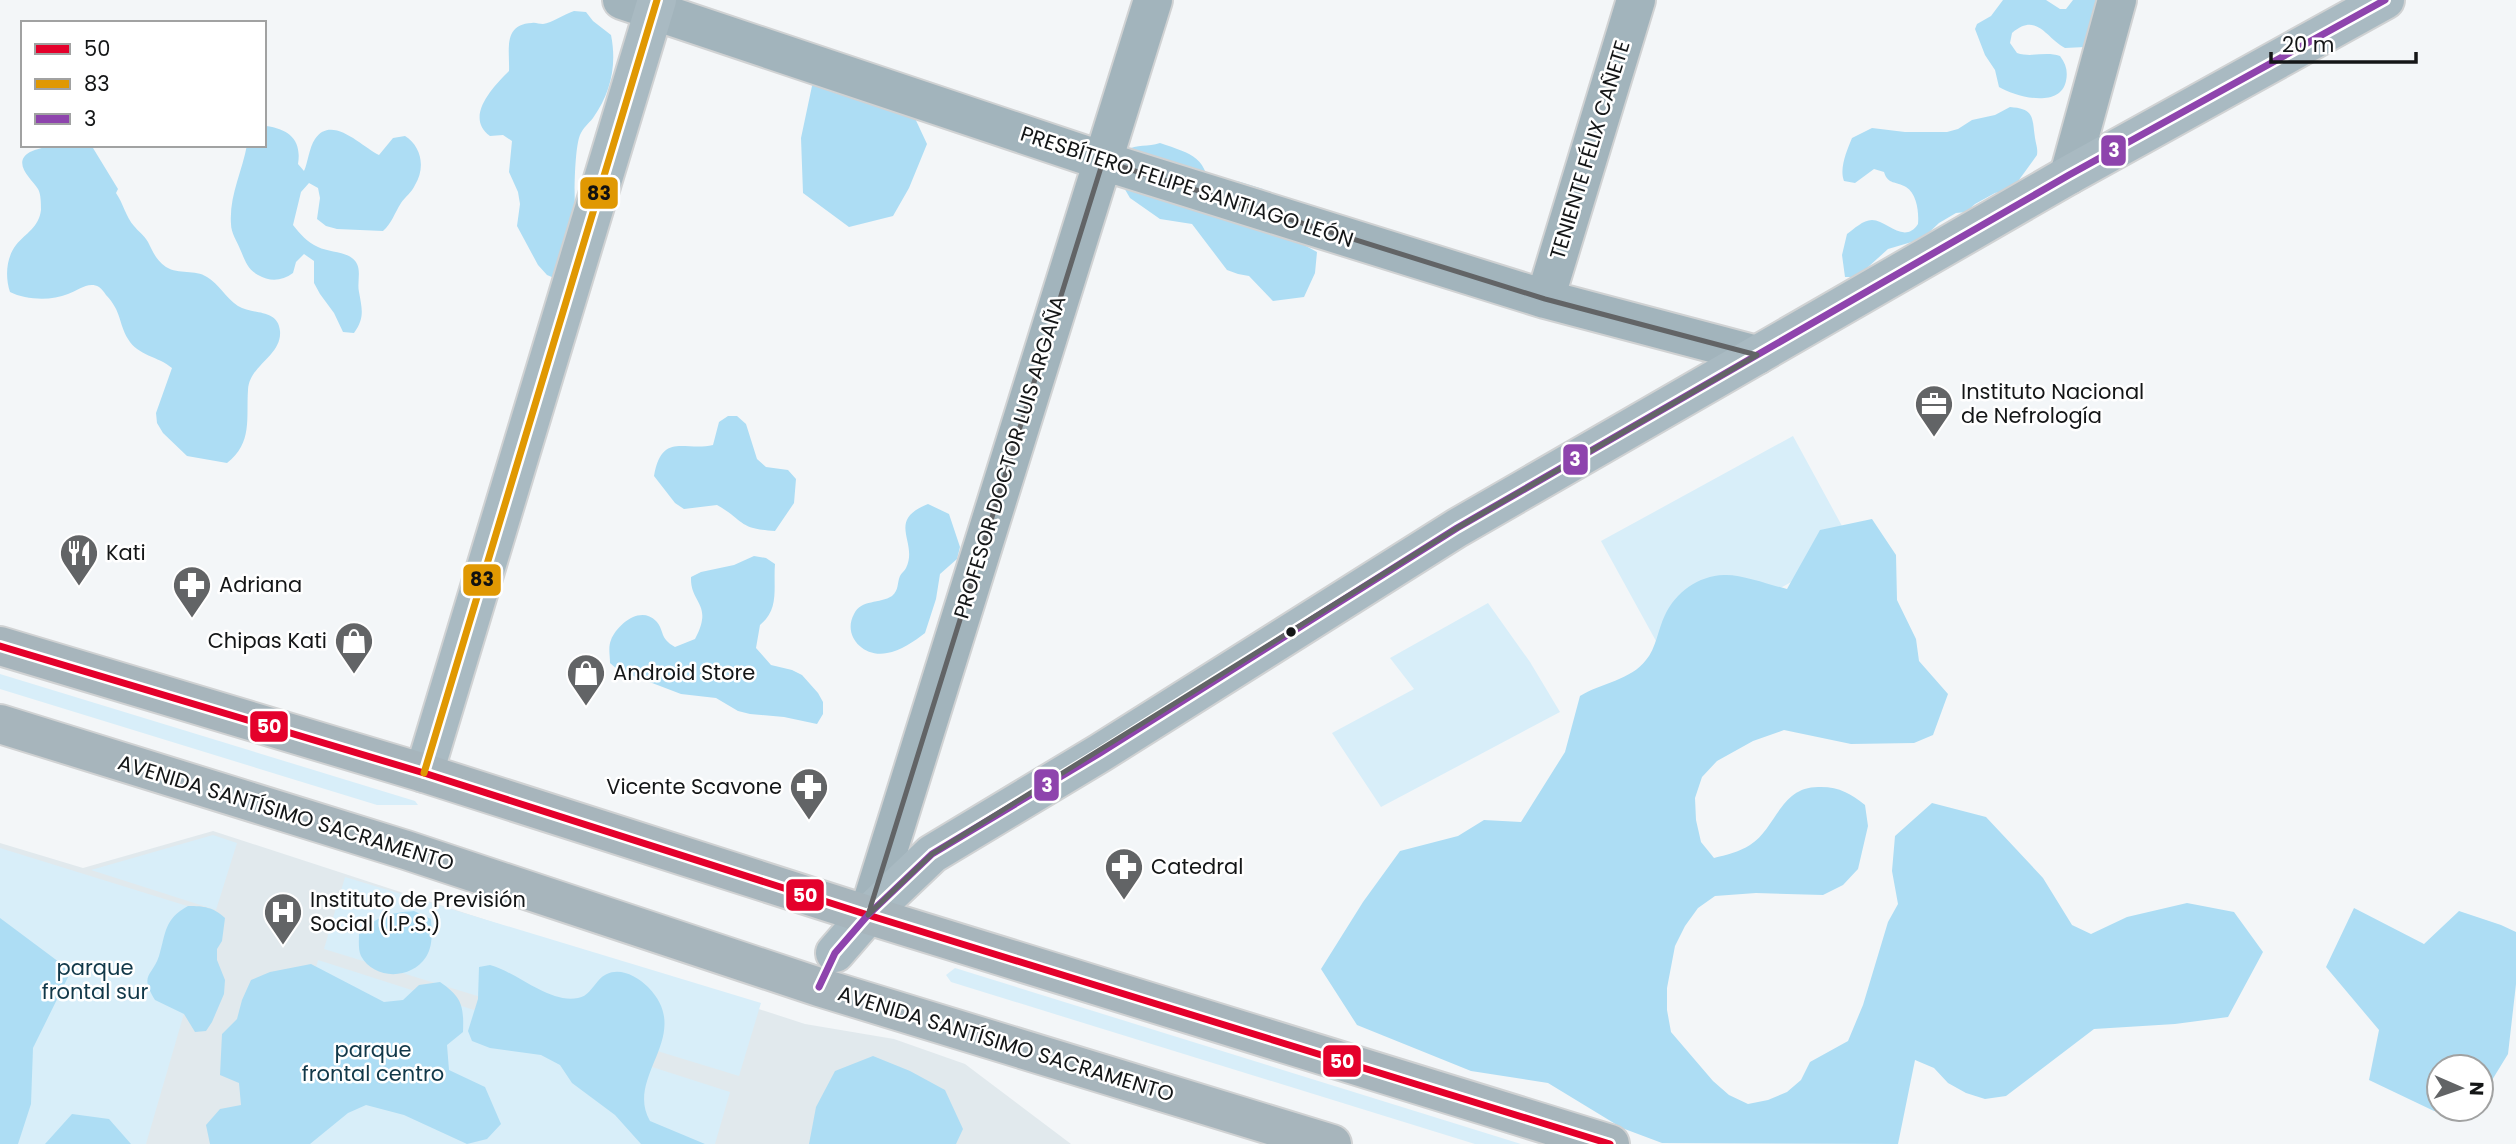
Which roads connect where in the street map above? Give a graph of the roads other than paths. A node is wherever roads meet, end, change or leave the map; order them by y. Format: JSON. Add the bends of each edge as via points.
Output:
{"nodes":[{"id":1,"x":1153,"y":0,"type":"edge"},
{"id":2,"x":1636,"y":0,"type":"edge"},
{"id":3,"x":2117,"y":0,"type":"edge"},
{"id":4,"x":2385,"y":0,"type":"edge"},
{"id":5,"x":645,"y":3,"type":"edge"},
{"id":6,"x":1102,"y":161,"type":"junction"},
{"id":7,"x":2069,"y":175,"type":"junction"},
{"id":8,"x":1545,"y":299,"type":"junction"},
{"id":9,"x":1757,"y":355,"type":"junction"},
{"id":10,"x":0,"y":646,"type":"edge"},
{"id":11,"x":0,"y":724,"type":"edge"},
{"id":12,"x":424,"y":773,"type":"junction"},
{"id":13,"x":868,"y":915,"type":"junction"},
{"id":14,"x":819,"y":987,"type":"junction"},
{"id":15,"x":1332,"y":1144,"type":"edge"},
{"id":16,"x":1610,"y":1144,"type":"edge"}],
"edges":[{"from":1,"to":6,"type":"street","name":"PROFESOR DOCTOR LUIS ARGAÑA"},
{"from":2,"to":8,"type":"street","name":"TENIENTE FÉLIX CAÑETE"},
{"from":3,"to":7,"type":"street"},
{"from":4,"to":7,"type":"street"},
{"from":5,"to":6,"type":"street","name":"PRESBÍTERO FELIPE SANTIAGO LEÓN"},
{"from":5,"to":12,"type":"street"},
{"from":6,"to":8,"type":"street","name":"PRESBÍTERO FELIPE SANTIAGO LEÓN"},
{"from":6,"to":13,"type":"street","name":"PROFESOR DOCTOR LUIS ARGAÑA"},
{"from":7,"to":9,"type":"street"},
{"from":8,"to":9,"type":"street","name":"PRESBÍTERO FELIPE SANTIAGO LEÓN"},
{"from":9,"to":13,"type":"street","via":[[1457,528],[932,853]]},
{"from":10,"to":12,"type":"main road"},
{"from":11,"to":14,"type":"main road","name":"AVENIDA SANTÍSIMO SACRAMENTO","via":[[406,850]]},
{"from":12,"to":13,"type":"main road"},
{"from":13,"to":14,"type":"street","via":[[835,953]]},
{"from":13,"to":16,"type":"main road"},
{"from":14,"to":15,"type":"main road","name":"AVENIDA SANTÍSIMO SACRAMENTO"}]}
